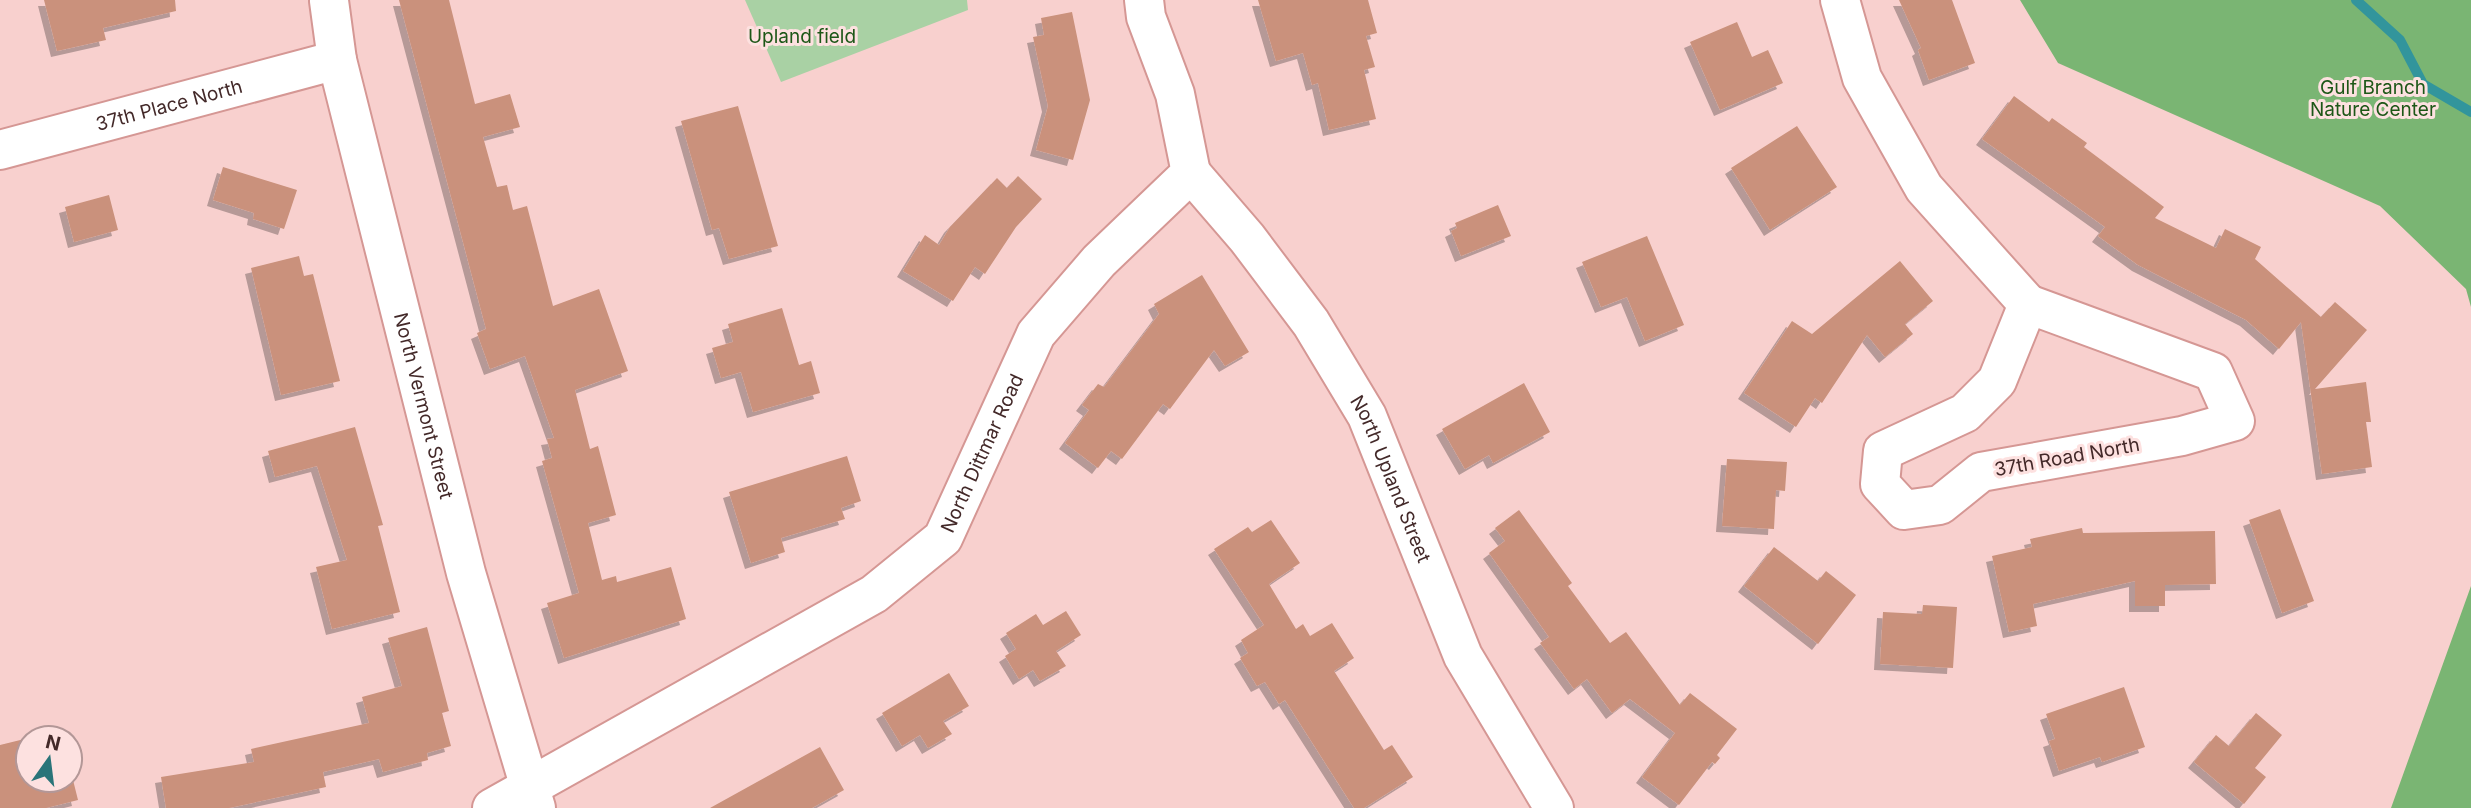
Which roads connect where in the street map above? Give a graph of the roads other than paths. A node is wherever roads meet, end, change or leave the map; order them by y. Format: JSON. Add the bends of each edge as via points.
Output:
{"nodes":[{"id":1,"x":1144,"y":0,"type":"edge"},
{"id":2,"x":1840,"y":0,"type":"edge"},
{"id":3,"x":329,"y":1,"type":"edge"},
{"id":4,"x":337,"y":60,"type":"junction"},
{"id":5,"x":0,"y":150,"type":"edge"},
{"id":6,"x":1191,"y":173,"type":"junction"},
{"id":7,"x":2028,"y":304,"type":"junction"},
{"id":8,"x":533,"y":798,"type":"edge"},
{"id":9,"x":492,"y":808,"type":"edge"},
{"id":10,"x":1554,"y":808,"type":"edge"}],
"edges":[{"from":1,"to":6,"type":"street","via":[[1146,18],[1175,94]]},
{"from":2,"to":7,"type":"street","name":"37th Road North","via":[[1862,78],[1924,188]]},
{"from":3,"to":4,"type":"street","name":"North Vermont Street"},
{"from":4,"to":5,"type":"street","name":"37th Place North"},
{"from":4,"to":8,"type":"street","name":"North Vermont Street","via":[[466,573]]},
{"from":6,"to":8,"type":"street","name":"North Dittmar Road","via":[[1099,261],[1036,334],[943,538],[874,594]]},
{"from":6,"to":10,"type":"street","name":"North Upland Street","via":[[1311,323],[1367,416],[1463,656]]},
{"from":7,"to":7,"type":"street","name":"37th Road North","via":[[1997,381],[1965,413],[1883,451],[1881,484],[1904,510],[1940,505],[1981,472],[2182,436],[2235,421],[2213,372]]},
{"from":8,"to":9,"type":"street","name":"North Dittmar Road"}]}
